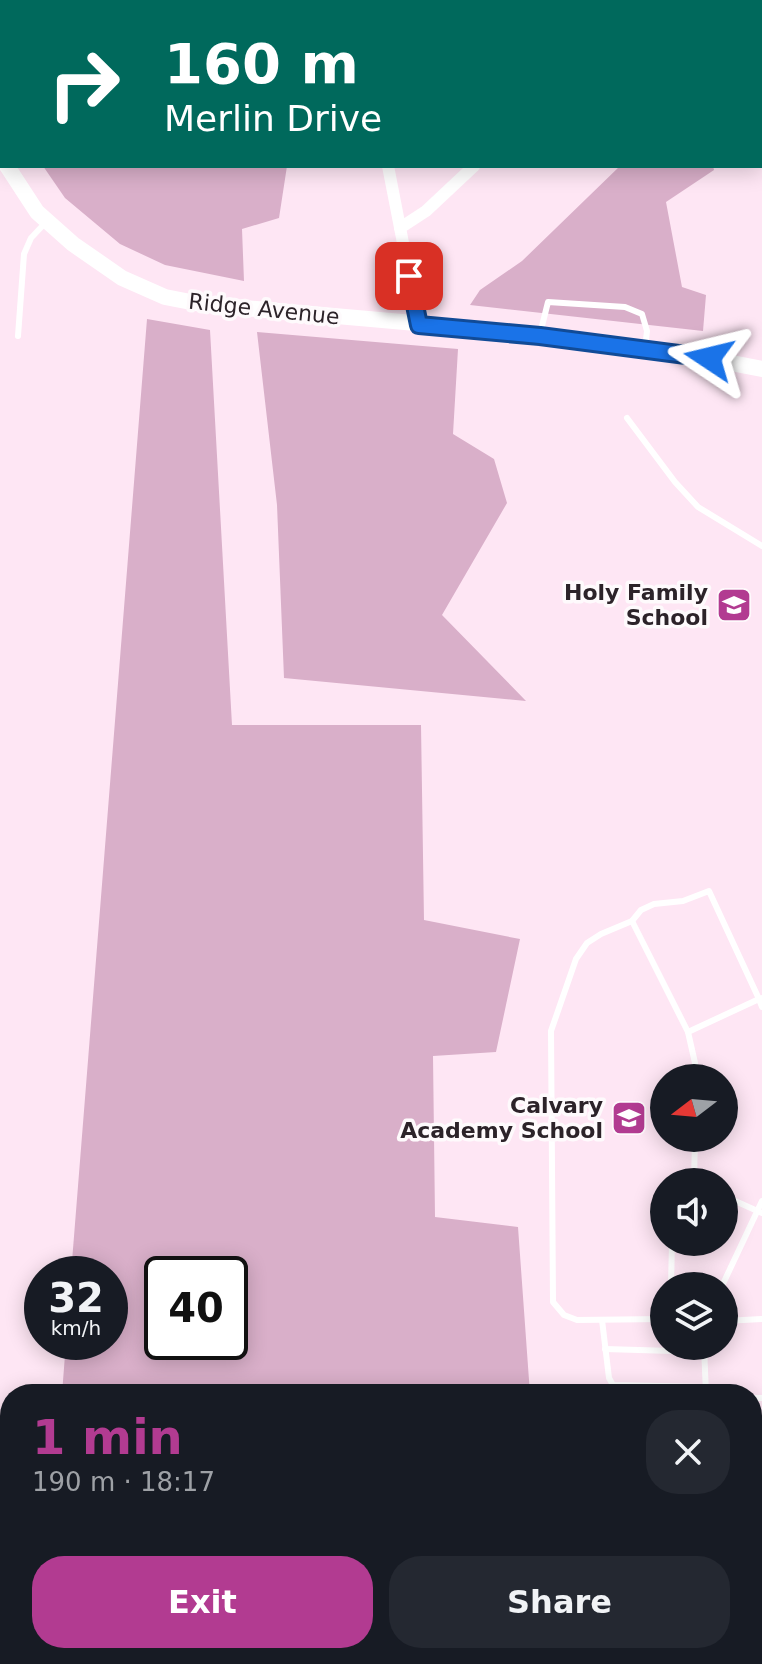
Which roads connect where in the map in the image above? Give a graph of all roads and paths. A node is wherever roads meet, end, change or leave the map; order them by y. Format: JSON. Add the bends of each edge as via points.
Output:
{"nodes":[{"id":1,"x":8,"y":168,"type":"edge"},
{"id":2,"x":388,"y":168,"type":"edge"},
{"id":3,"x":472,"y":168,"type":"edge"},
{"id":4,"x":47,"y":221,"type":"junction"},
{"id":5,"x":400,"y":228,"type":"junction"},
{"id":6,"x":419,"y":325,"type":"junction"},
{"id":7,"x":18,"y":336,"type":"dead end"},
{"id":8,"x":540,"y":336,"type":"junction"},
{"id":9,"x":645,"y":349,"type":"junction"},
{"id":10,"x":762,"y":369,"type":"edge"},
{"id":11,"x":627,"y":418,"type":"dead end"},
{"id":12,"x":762,"y":546,"type":"edge"},
{"id":13,"x":632,"y":921,"type":"junction"},
{"id":14,"x":761,"y":1001,"type":"edge"},
{"id":15,"x":688,"y":1032,"type":"junction"},
{"id":16,"x":695,"y":1064,"type":"edge"},
{"id":17,"x":762,"y":1201,"type":"edge"},
{"id":18,"x":738,"y":1202,"type":"edge"},
{"id":19,"x":760,"y":1212,"type":"edge"},
{"id":20,"x":729,"y":1272,"type":"edge"},
{"id":21,"x":650,"y":1319,"type":"edge"},
{"id":22,"x":762,"y":1319,"type":"edge"},
{"id":23,"x":602,"y":1320,"type":"junction"},
{"id":24,"x":738,"y":1320,"type":"edge"},
{"id":25,"x":605,"y":1349,"type":"junction"},
{"id":26,"x":650,"y":1349,"type":"edge"},
{"id":27,"x":705,"y":1360,"type":"edge"},
{"id":28,"x":612,"y":1384,"type":"edge"},
{"id":29,"x":706,"y":1384,"type":"edge"}],
"edges":[{"from":1,"to":4,"type":"street","name":"Ridge Avenue"},
{"from":2,"to":5,"type":"street"},
{"from":3,"to":5,"type":"street"},
{"from":4,"to":6,"type":"street","name":"Ridge Avenue","via":[[122,278],[165,297]]},
{"from":4,"to":7,"type":"lane","via":[[24,254]]},
{"from":5,"to":6,"type":"street"},
{"from":6,"to":8,"type":"street","name":"Ridge Avenue"},
{"from":8,"to":9,"type":"street","name":"Ridge Avenue"},
{"from":8,"to":9,"type":"lane","via":[[548,302],[625,307],[642,314]]},
{"from":9,"to":10,"type":"street","name":"Ridge Avenue"},
{"from":11,"to":12,"type":"lane","via":[[698,507]]},
{"from":13,"to":14,"type":"lane","via":[[654,904],[709,891]]},
{"from":13,"to":15,"type":"lane"},
{"from":13,"to":23,"type":"lane","via":[[601,934],[581,951],[551,1031],[553,1302],[577,1320]]},
{"from":14,"to":15,"type":"lane"},
{"from":15,"to":16,"type":"lane"},
{"from":17,"to":19,"type":"lane"},
{"from":18,"to":19,"type":"lane"},
{"from":19,"to":20,"type":"lane"},
{"from":21,"to":23,"type":"lane"},
{"from":22,"to":24,"type":"lane"},
{"from":23,"to":25,"type":"lane"},
{"from":25,"to":26,"type":"lane"},
{"from":25,"to":28,"type":"lane"},
{"from":27,"to":29,"type":"lane"}]}
